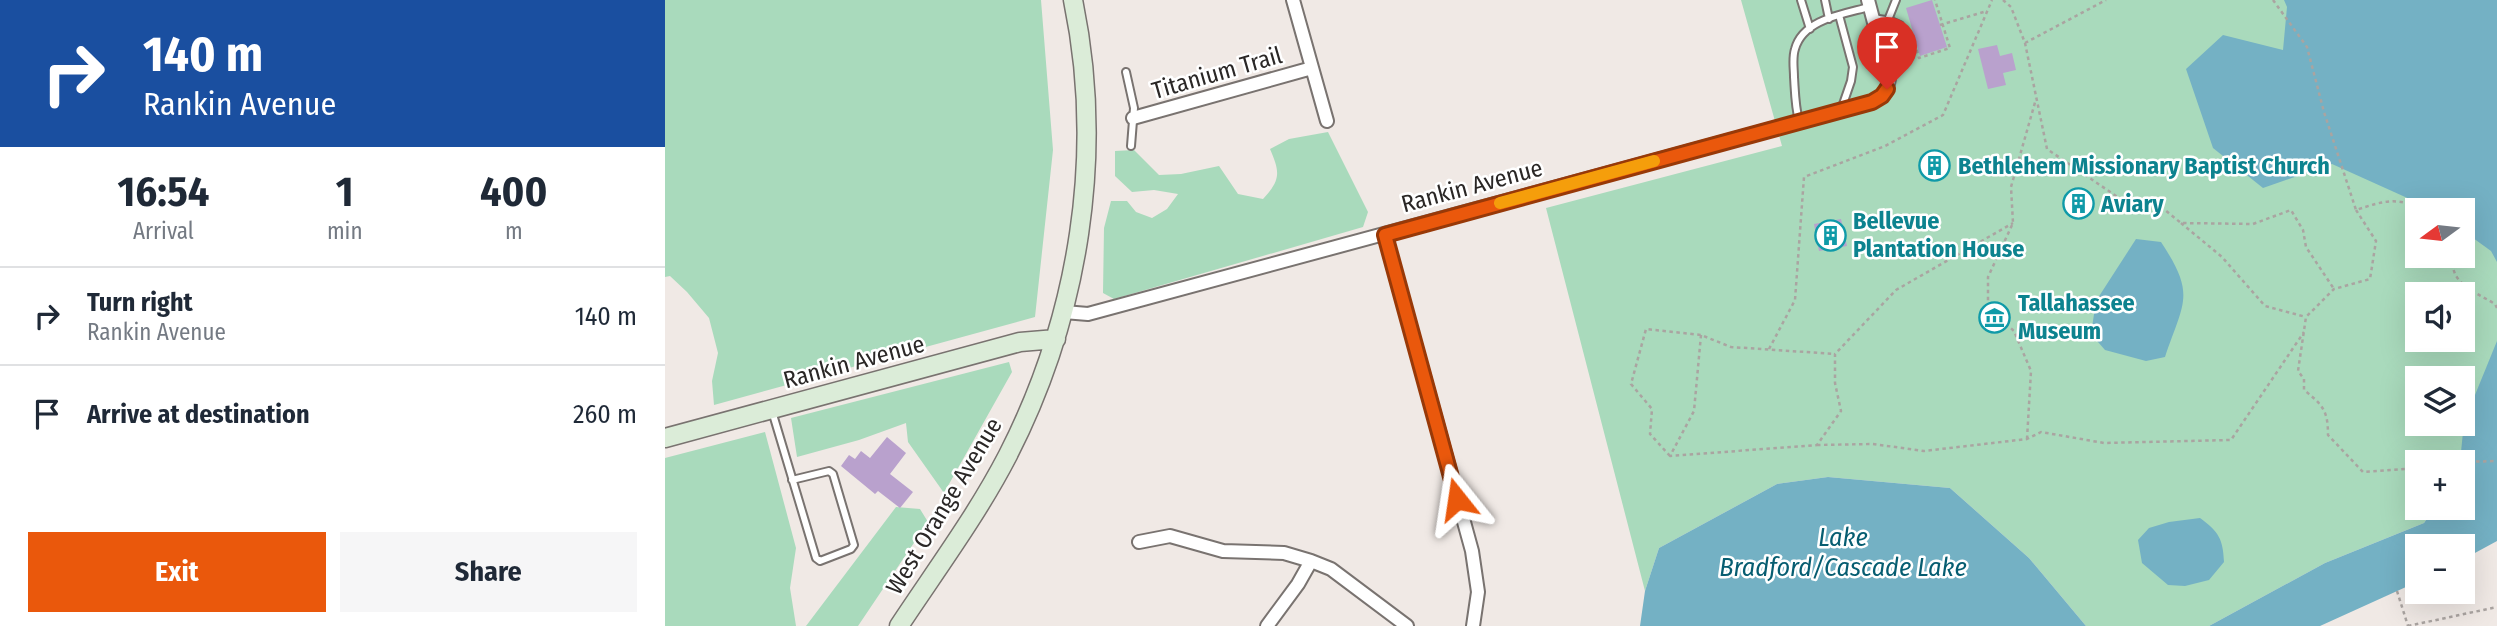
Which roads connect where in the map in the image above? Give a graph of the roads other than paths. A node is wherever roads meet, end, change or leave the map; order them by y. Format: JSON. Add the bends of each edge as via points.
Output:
{"nodes":[{"id":1,"x":1073,"y":0,"type":"edge"},
{"id":2,"x":1293,"y":0,"type":"edge"},
{"id":3,"x":1801,"y":0,"type":"edge"},
{"id":4,"x":1825,"y":0,"type":"edge"},
{"id":5,"x":1896,"y":0,"type":"edge"},
{"id":6,"x":1871,"y":8,"type":"edge"},
{"id":7,"x":1839,"y":15,"type":"junction"},
{"id":8,"x":1829,"y":19,"type":"junction"},
{"id":9,"x":1888,"y":20,"type":"junction"},
{"id":10,"x":1810,"y":29,"type":"junction"},
{"id":11,"x":1312,"y":68,"type":"junction"},
{"id":12,"x":1888,"y":71,"type":"junction"},
{"id":13,"x":1126,"y":72,"type":"dead end"},
{"id":14,"x":1841,"y":110,"type":"junction"},
{"id":15,"x":1133,"y":118,"type":"junction"},
{"id":16,"x":1327,"y":121,"type":"dead end"},
{"id":17,"x":1799,"y":121,"type":"junction"},
{"id":18,"x":1131,"y":146,"type":"dead end"},
{"id":19,"x":1385,"y":235,"type":"junction"},
{"id":20,"x":1064,"y":312,"type":"junction"},
{"id":21,"x":1056,"y":339,"type":"junction"},
{"id":22,"x":772,"y":409,"type":"junction"},
{"id":23,"x":665,"y":438,"type":"edge"},
{"id":24,"x":792,"y":480,"type":"junction"},
{"id":25,"x":1139,"y":542,"type":"dead end"},
{"id":26,"x":1311,"y":561,"type":"junction"},
{"id":27,"x":899,"y":626,"type":"edge"},
{"id":28,"x":1267,"y":626,"type":"edge"},
{"id":29,"x":1406,"y":626,"type":"edge"},
{"id":30,"x":1473,"y":626,"type":"edge"}],
"edges":[{"from":1,"to":20,"type":"main road","name":"West Orange Avenue","via":[[1087,128],[1082,215]]},
{"from":2,"to":11,"type":"street"},
{"from":3,"to":10,"type":"lane"},
{"from":4,"to":8,"type":"lane"},
{"from":5,"to":9,"type":"lane"},
{"from":6,"to":7,"type":"lane"},
{"from":6,"to":9,"type":"lane"},
{"from":6,"to":12,"type":"street"},
{"from":7,"to":8,"type":"lane"},
{"from":7,"to":14,"type":"lane","via":[[1853,67]]},
{"from":8,"to":10,"type":"lane"},
{"from":9,"to":12,"type":"lane","via":[[1900,25],[1905,51]]},
{"from":10,"to":17,"type":"lane","via":[[1795,49]]},
{"from":11,"to":15,"type":"street","name":"Titanium Trail"},
{"from":11,"to":16,"type":"street"},
{"from":12,"to":14,"type":"street","name":"Rankin Avenue","via":[[1882,96]]},
{"from":13,"to":15,"type":"lane"},
{"from":14,"to":17,"type":"street","name":"Rankin Avenue"},
{"from":15,"to":18,"type":"lane"},
{"from":17,"to":19,"type":"street","name":"Rankin Avenue"},
{"from":19,"to":20,"type":"street","name":"Rankin Avenue","via":[[1088,314]]},
{"from":19,"to":30,"type":"street","via":[[1472,551],[1478,593]]},
{"from":20,"to":21,"type":"main road","name":"West Orange Avenue"},
{"from":21,"to":22,"type":"main road","name":"Rankin Avenue","via":[[1020,342]]},
{"from":21,"to":27,"type":"main road","name":"West Orange Avenue","via":[[1007,456]]},
{"from":22,"to":23,"type":"main road","name":"Rankin Avenue"},
{"from":22,"to":24,"type":"lane"},
{"from":24,"to":24,"type":"lane","via":[[816,558],[820,561],[851,549],[854,545],[833,474],[829,471]]},
{"from":25,"to":26,"type":"street","via":[[1170,536],[1223,551],[1283,553]]},
{"from":26,"to":28,"type":"street"},
{"from":26,"to":29,"type":"street","via":[[1331,569]]}]}
